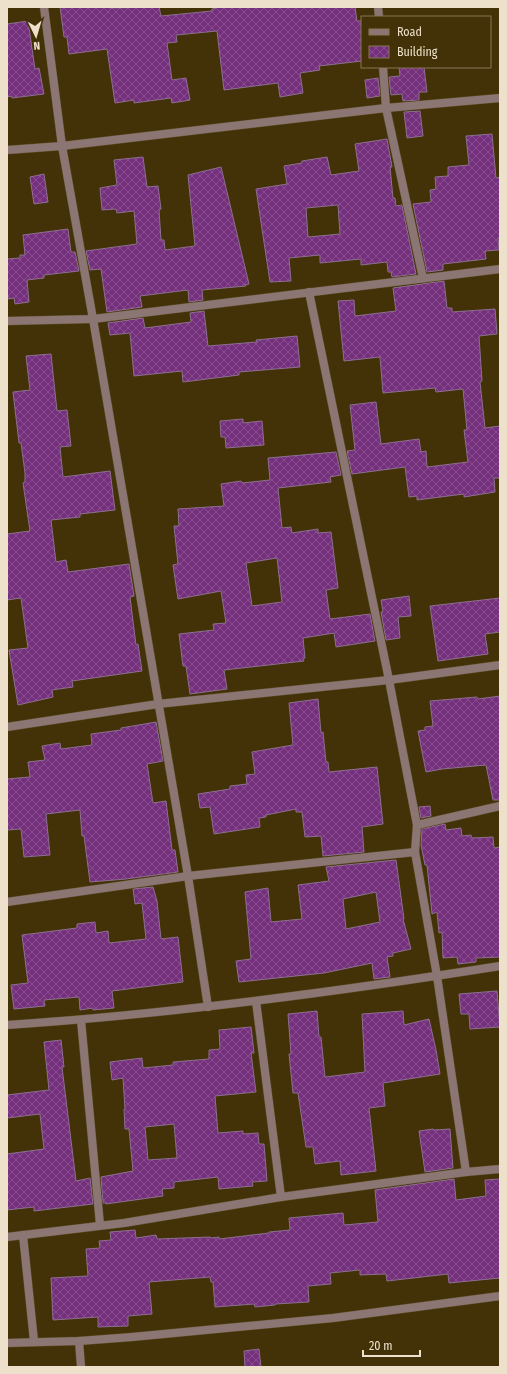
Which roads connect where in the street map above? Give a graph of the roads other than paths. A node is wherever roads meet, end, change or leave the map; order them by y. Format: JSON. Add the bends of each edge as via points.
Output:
{"nodes":[{"id":1,"x":44,"y":7,"type":"edge"},
{"id":2,"x":383,"y":68,"type":"edge"},
{"id":3,"x":500,"y":98,"type":"edge"},
{"id":4,"x":386,"y":108,"type":"junction"},
{"id":5,"x":62,"y":146,"type":"junction"},
{"id":6,"x":7,"y":150,"type":"edge"},
{"id":7,"x":500,"y":269,"type":"edge"},
{"id":8,"x":423,"y":278,"type":"junction"},
{"id":9,"x":309,"y":292,"type":"junction"},
{"id":10,"x":93,"y":319,"type":"junction"},
{"id":11,"x":7,"y":322,"type":"edge"},
{"id":12,"x":500,"y":665,"type":"edge"},
{"id":13,"x":389,"y":680,"type":"junction"},
{"id":14,"x":158,"y":704,"type":"junction"},
{"id":15,"x":7,"y":727,"type":"edge"},
{"id":16,"x":500,"y":806,"type":"edge"},
{"id":17,"x":417,"y":825,"type":"junction"},
{"id":18,"x":415,"y":852,"type":"junction"},
{"id":19,"x":188,"y":876,"type":"junction"},
{"id":20,"x":7,"y":902,"type":"edge"},
{"id":21,"x":500,"y":966,"type":"edge"},
{"id":22,"x":437,"y":976,"type":"junction"},
{"id":23,"x":256,"y":1001,"type":"junction"},
{"id":24,"x":208,"y":1007,"type":"junction"},
{"id":25,"x":81,"y":1020,"type":"junction"},
{"id":26,"x":7,"y":1025,"type":"edge"},
{"id":27,"x":500,"y":1169,"type":"edge"},
{"id":28,"x":466,"y":1172,"type":"junction"},
{"id":29,"x":281,"y":1197,"type":"junction"},
{"id":30,"x":100,"y":1225,"type":"junction"},
{"id":31,"x":23,"y":1235,"type":"junction"},
{"id":32,"x":7,"y":1237,"type":"edge"},
{"id":33,"x":500,"y":1296,"type":"edge"},
{"id":34,"x":34,"y":1341,"type":"junction"},
{"id":35,"x":79,"y":1341,"type":"junction"},
{"id":36,"x":7,"y":1343,"type":"edge"},
{"id":37,"x":81,"y":1367,"type":"edge"}],
"edges":[{"from":1,"to":5,"type":"street"},
{"from":2,"to":4,"type":"street"},
{"from":3,"to":4,"type":"street"},
{"from":4,"to":5,"type":"street"},
{"from":4,"to":8,"type":"street"},
{"from":5,"to":6,"type":"street"},
{"from":5,"to":10,"type":"street"},
{"from":7,"to":8,"type":"street"},
{"from":8,"to":9,"type":"street"},
{"from":9,"to":10,"type":"street"},
{"from":9,"to":13,"type":"street"},
{"from":10,"to":11,"type":"street"},
{"from":10,"to":14,"type":"street"},
{"from":12,"to":13,"type":"street"},
{"from":13,"to":14,"type":"street"},
{"from":13,"to":17,"type":"street"},
{"from":14,"to":15,"type":"street"},
{"from":14,"to":19,"type":"street"},
{"from":16,"to":17,"type":"street"},
{"from":17,"to":18,"type":"street"},
{"from":18,"to":19,"type":"street"},
{"from":18,"to":22,"type":"street"},
{"from":19,"to":20,"type":"street"},
{"from":19,"to":24,"type":"street"},
{"from":21,"to":22,"type":"street"},
{"from":22,"to":23,"type":"street"},
{"from":22,"to":28,"type":"street"},
{"from":23,"to":24,"type":"street"},
{"from":23,"to":29,"type":"street"},
{"from":24,"to":25,"type":"street"},
{"from":25,"to":26,"type":"street"},
{"from":25,"to":30,"type":"street"},
{"from":27,"to":28,"type":"street"},
{"from":28,"to":29,"type":"street"},
{"from":29,"to":30,"type":"street"},
{"from":30,"to":31,"type":"street"},
{"from":31,"to":32,"type":"street"},
{"from":31,"to":34,"type":"street"},
{"from":33,"to":35,"type":"street","via":[[333,1318]]},
{"from":34,"to":35,"type":"street"},
{"from":34,"to":36,"type":"street"},
{"from":35,"to":37,"type":"street"}]}
